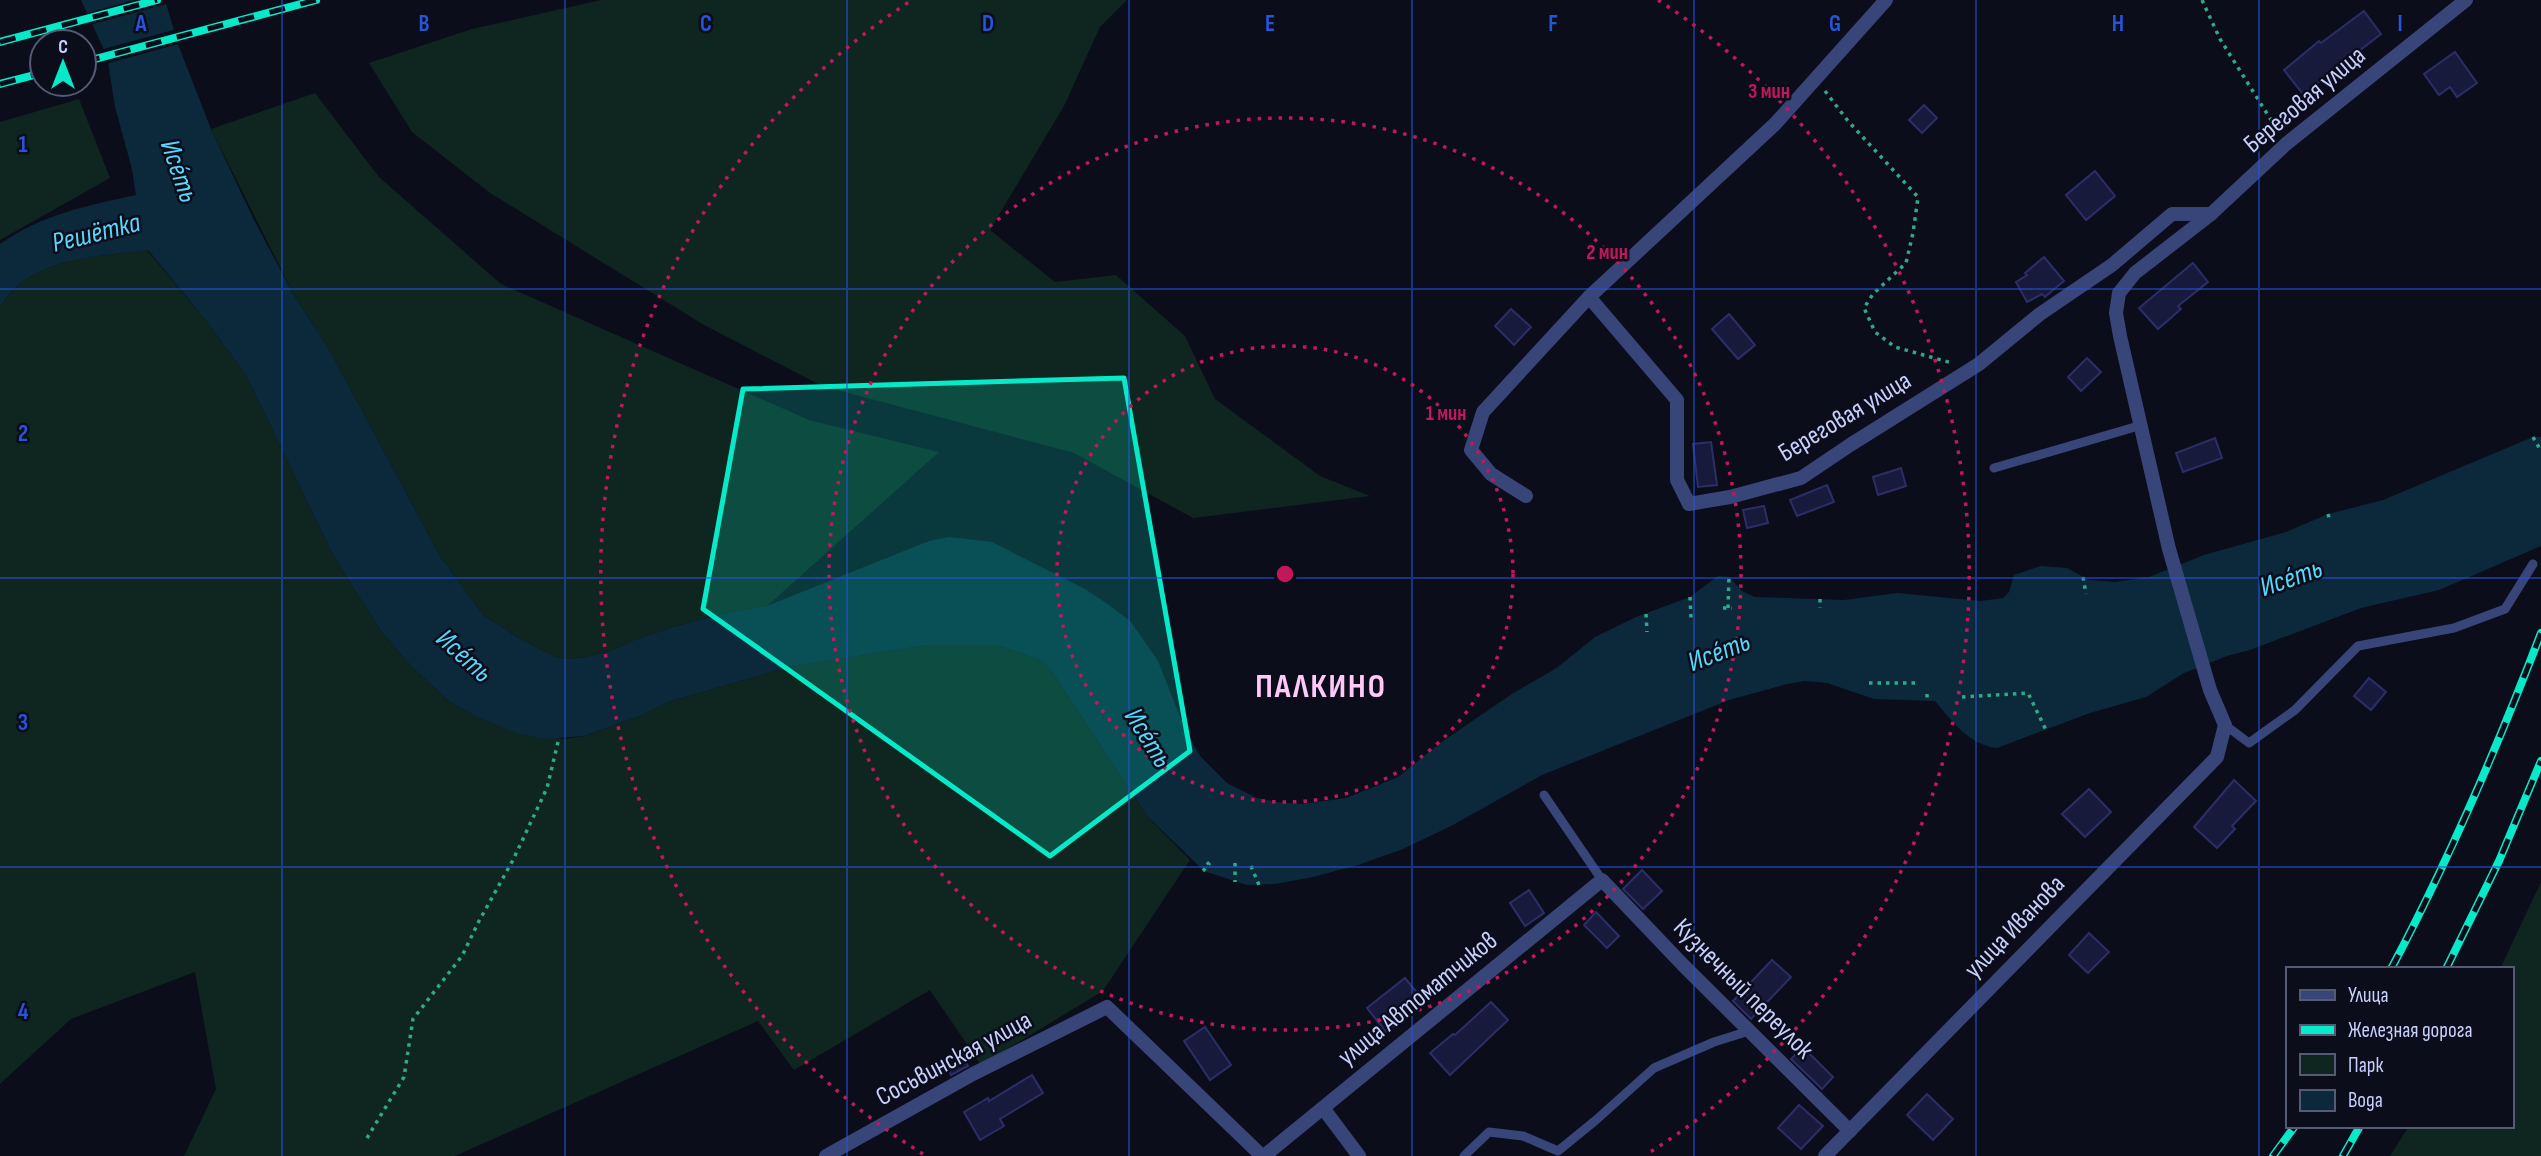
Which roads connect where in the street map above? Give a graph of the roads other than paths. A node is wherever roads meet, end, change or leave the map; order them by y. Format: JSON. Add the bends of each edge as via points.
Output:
{"nodes":[{"id":1,"x":1886,"y":0,"type":"edge"},
{"id":2,"x":2466,"y":0,"type":"edge"},
{"id":3,"x":2211,"y":214,"type":"junction"},
{"id":4,"x":1589,"y":297,"type":"junction"},
{"id":5,"x":2142,"y":425,"type":"junction"},
{"id":6,"x":1994,"y":468,"type":"dead end"},
{"id":7,"x":1525,"y":496,"type":"dead end"},
{"id":8,"x":2533,"y":564,"type":"dead end"},
{"id":9,"x":2225,"y":724,"type":"junction"},
{"id":10,"x":1544,"y":795,"type":"dead end"},
{"id":11,"x":1602,"y":880,"type":"junction"},
{"id":12,"x":1749,"y":1031,"type":"junction"},
{"id":13,"x":1323,"y":1108,"type":"junction"},
{"id":14,"x":1850,"y":1131,"type":"junction"},
{"id":15,"x":826,"y":1156,"type":"edge"},
{"id":16,"x":1263,"y":1156,"type":"edge"},
{"id":17,"x":1359,"y":1156,"type":"edge"},
{"id":18,"x":1464,"y":1156,"type":"edge"},
{"id":19,"x":1825,"y":1156,"type":"edge"}],
"edges":[{"from":1,"to":4,"type":"street","via":[[1774,124]]},
{"from":2,"to":3,"type":"street","name":"Береговая улица","via":[[2286,144]]},
{"from":3,"to":4,"type":"street","name":"Береговая улица","via":[[2172,214],[1979,364],[1801,478],[1689,504],[1677,480],[1677,400]]},
{"from":3,"to":5,"type":"street","name":"Береговая улица","via":[[2135,273],[2119,293],[2120,336]]},
{"from":4,"to":7,"type":"street","via":[[1483,412],[1471,450],[1491,474]]},
{"from":5,"to":6,"type":"lane"},
{"from":5,"to":9,"type":"street","name":"Береговая улица","via":[[2169,550],[2210,690]]},
{"from":8,"to":9,"type":"lane","via":[[2505,609],[2454,628],[2358,646],[2295,710],[2249,743]]},
{"from":9,"to":14,"type":"street","name":"улица Иванова","via":[[2217,757]]},
{"from":10,"to":11,"type":"lane"},
{"from":11,"to":12,"type":"street","name":"Кузнечный переулок"},
{"from":11,"to":13,"type":"street","name":"улица Автоматчиков"},
{"from":12,"to":14,"type":"street","name":"Кузнечный переулок"},
{"from":12,"to":18,"type":"lane","via":[[1654,1068],[1558,1151],[1523,1136],[1489,1132]]},
{"from":13,"to":16,"type":"street","name":"улица Автоматчиков"},
{"from":13,"to":17,"type":"street"},
{"from":14,"to":19,"type":"street","name":"улица Иванова"},
{"from":15,"to":16,"type":"street","name":"Сосьвинская улица","via":[[973,1074],[1107,1007]]}]}
